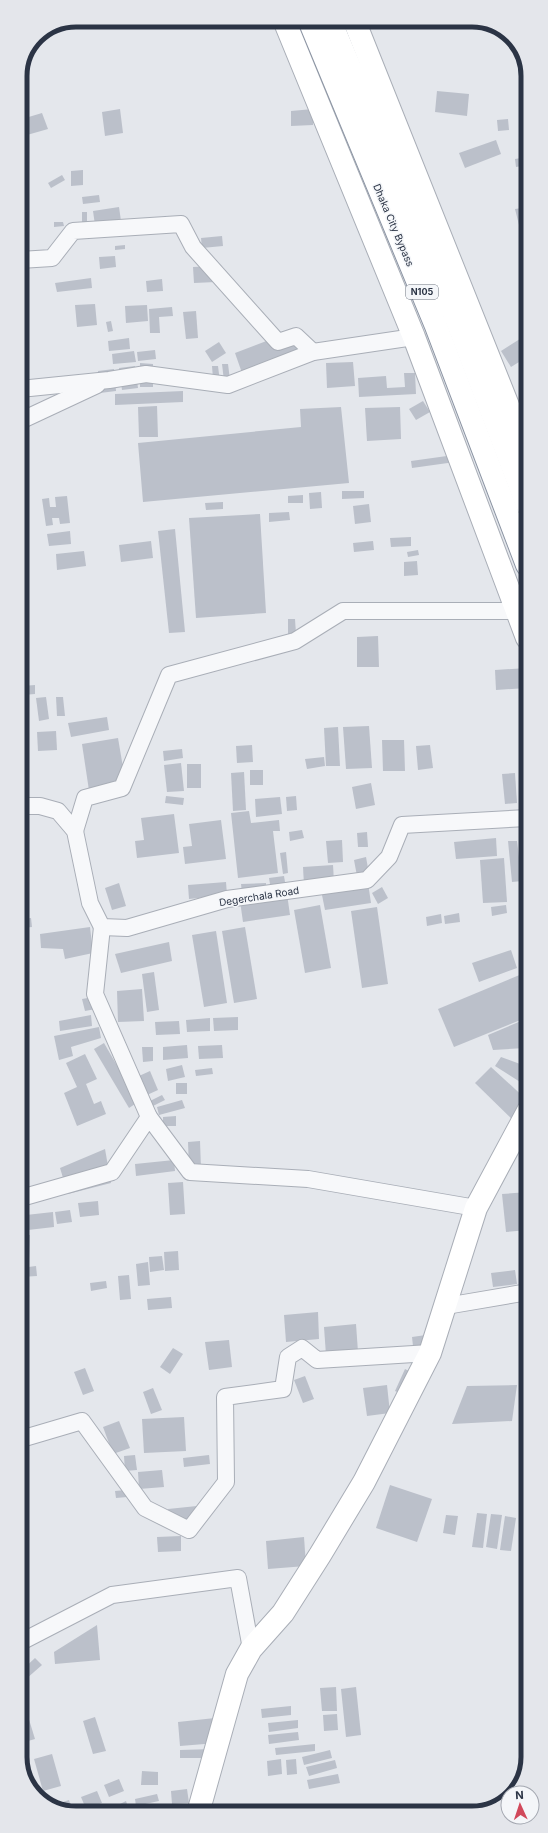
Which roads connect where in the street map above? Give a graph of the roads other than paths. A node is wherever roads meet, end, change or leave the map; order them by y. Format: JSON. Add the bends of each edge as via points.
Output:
{"nodes":[{"id":1,"x":287,"y":27,"type":"edge"},
{"id":2,"x":312,"y":27,"type":"edge"},
{"id":3,"x":333,"y":27,"type":"edge"},
{"id":4,"x":357,"y":27,"type":"edge"},
{"id":5,"x":27,"y":260,"type":"edge"},
{"id":6,"x":414,"y":337,"type":"junction"},
{"id":7,"x":313,"y":352,"type":"junction"},
{"id":8,"x":109,"y":380,"type":"junction"},
{"id":9,"x":27,"y":388,"type":"edge"},
{"id":10,"x":27,"y":418,"type":"edge"},
{"id":11,"x":521,"y":438,"type":"edge"},
{"id":12,"x":521,"y":489,"type":"edge"},
{"id":13,"x":521,"y":549,"type":"edge"},
{"id":14,"x":518,"y":611,"type":"junction"},
{"id":15,"x":521,"y":620,"type":"edge"},
{"id":16,"x":27,"y":806,"type":"edge"},
{"id":17,"x":521,"y":818,"type":"edge"},
{"id":18,"x":75,"y":831,"type":"junction"},
{"id":19,"x":102,"y":927,"type":"junction"},
{"id":20,"x":149,"y":1117,"type":"junction"},
{"id":21,"x":521,"y":1124,"type":"edge"},
{"id":22,"x":27,"y":1196,"type":"edge"},
{"id":23,"x":476,"y":1208,"type":"junction"},
{"id":24,"x":521,"y":1293,"type":"edge"},
{"id":25,"x":446,"y":1306,"type":"junction"},
{"id":26,"x":430,"y":1353,"type":"junction"},
{"id":27,"x":27,"y":1437,"type":"edge"},
{"id":28,"x":27,"y":1639,"type":"edge"},
{"id":29,"x":251,"y":1649,"type":"junction"},
{"id":30,"x":200,"y":1806,"type":"edge"}],
"edges":[{"from":1,"to":6,"type":"main road"},
{"from":2,"to":13,"type":"main road","name":"Dhaka City Bypass","number":"N105","via":[[436,326]]},
{"from":3,"to":12,"type":"main road","name":"Dhaka City Bypass","number":"N105","via":[[457,321]]},
{"from":4,"to":11,"type":"main road"},
{"from":5,"to":7,"type":"street","via":[[52,258],[73,231],[181,224],[193,248],[278,342],[296,336]]},
{"from":6,"to":7,"type":"street"},
{"from":6,"to":14,"type":"main road"},
{"from":7,"to":8,"type":"street","via":[[228,385],[146,374]]},
{"from":8,"to":9,"type":"street"},
{"from":8,"to":10,"type":"street"},
{"from":14,"to":15,"type":"main road"},
{"from":14,"to":18,"type":"street","via":[[343,611],[295,642],[170,675],[122,788],[85,798]]},
{"from":16,"to":18,"type":"street","via":[[40,806],[58,811]]},
{"from":17,"to":19,"type":"street","name":"Degerchala Road","via":[[402,825],[389,857],[367,880],[227,899],[127,928]]},
{"from":18,"to":19,"type":"street","via":[[90,903]]},
{"from":19,"to":20,"type":"street","via":[[95,994]]},
{"from":20,"to":22,"type":"street","via":[[112,1172]]},
{"from":20,"to":23,"type":"street","via":[[190,1172],[308,1179]]},
{"from":21,"to":23,"type":"main road"},
{"from":23,"to":25,"type":"main road"},
{"from":24,"to":25,"type":"street"},
{"from":25,"to":26,"type":"main road"},
{"from":26,"to":27,"type":"street","via":[[317,1360],[302,1348],[288,1357],[283,1389],[225,1397],[226,1482],[189,1530],[145,1508],[82,1421]]},
{"from":26,"to":29,"type":"main road","via":[[364,1482],[320,1555],[282,1613]]},
{"from":28,"to":29,"type":"street","via":[[112,1595],[238,1578]]},
{"from":29,"to":30,"type":"main road","via":[[237,1674]]}]}
